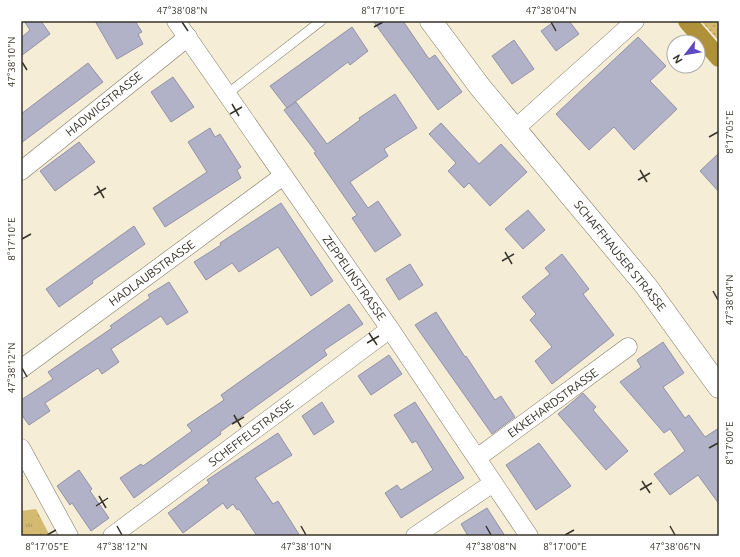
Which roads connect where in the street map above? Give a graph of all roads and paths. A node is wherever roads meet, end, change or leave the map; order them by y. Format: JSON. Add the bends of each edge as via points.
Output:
{"nodes":[{"id":1,"x":176,"y":21,"type":"edge"},
{"id":2,"x":321,"y":21,"type":"edge"},
{"id":3,"x":431,"y":21,"type":"edge"},
{"id":4,"x":635,"y":21,"type":"edge"},
{"id":5,"x":188,"y":37,"type":"junction"},
{"id":6,"x":227,"y":94,"type":"junction"},
{"id":7,"x":516,"y":128,"type":"junction"},
{"id":8,"x":21,"y":171,"type":"edge"},
{"id":9,"x":283,"y":176,"type":"junction"},
{"id":10,"x":390,"y":329,"type":"junction"},
{"id":11,"x":628,"y":347,"type":"dead end"},
{"id":12,"x":21,"y":369,"type":"edge"},
{"id":13,"x":719,"y":387,"type":"edge"},
{"id":14,"x":21,"y":448,"type":"edge"},
{"id":15,"x":477,"y":458,"type":"junction"},
{"id":16,"x":493,"y":483,"type":"junction"},
{"id":17,"x":69,"y":536,"type":"edge"},
{"id":18,"x":112,"y":536,"type":"edge"},
{"id":19,"x":416,"y":536,"type":"edge"},
{"id":20,"x":529,"y":536,"type":"edge"}],
"edges":[{"from":1,"to":5,"type":"street","name":"ZEPPELINSTRASSE"},
{"from":2,"to":6,"type":"lane"},
{"from":3,"to":7,"type":"main road","name":"SCHAFFHAUSER STRASSE","via":[[480,87]]},
{"from":4,"to":7,"type":"street"},
{"from":5,"to":6,"type":"street","name":"ZEPPELINSTRASSE"},
{"from":5,"to":8,"type":"street","name":"HADWIGSTRASSE"},
{"from":6,"to":9,"type":"street","name":"ZEPPELINSTRASSE"},
{"from":7,"to":13,"type":"main road","name":"SCHAFFHAUSER STRASSE","via":[[646,286]]},
{"from":9,"to":10,"type":"street","name":"ZEPPELINSTRASSE"},
{"from":9,"to":12,"type":"street","name":"HADLAUBSTRASSE"},
{"from":10,"to":15,"type":"street","name":"ZEPPELINSTRASSE"},
{"from":10,"to":18,"type":"street","name":"SCHEFFELSTRASSE"},
{"from":11,"to":15,"type":"street","name":"EKKEHARDSTRASSE"},
{"from":14,"to":17,"type":"street"},
{"from":15,"to":16,"type":"street","name":"ZEPPELINSTRASSE"},
{"from":16,"to":19,"type":"street"},
{"from":16,"to":20,"type":"street","name":"ZEPPELINSTRASSE"}]}
